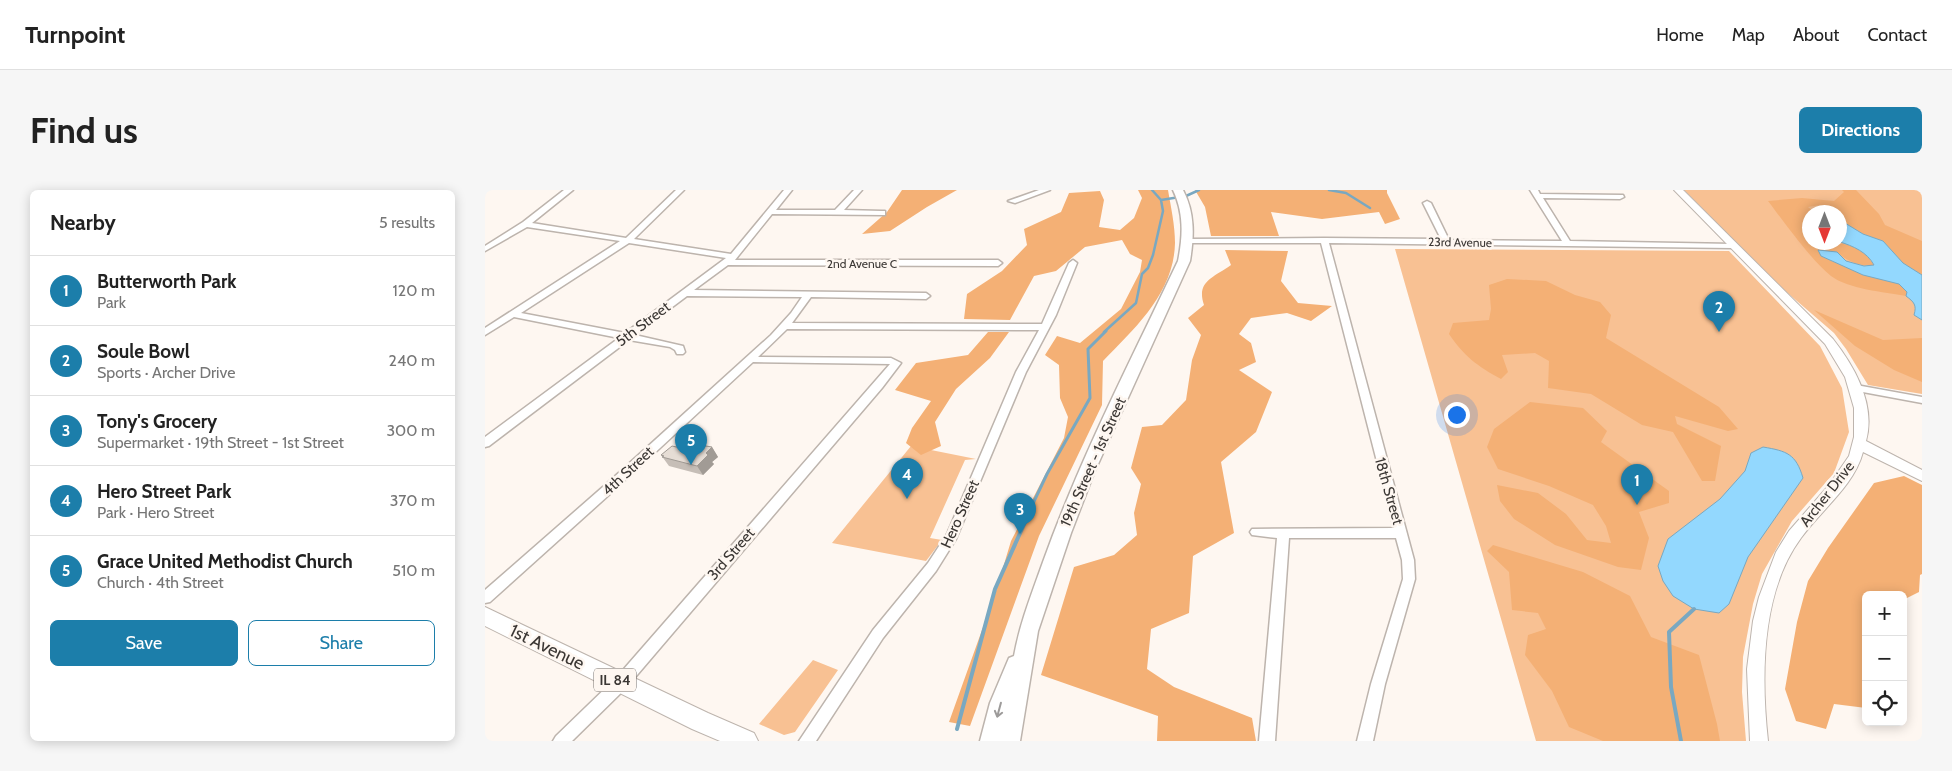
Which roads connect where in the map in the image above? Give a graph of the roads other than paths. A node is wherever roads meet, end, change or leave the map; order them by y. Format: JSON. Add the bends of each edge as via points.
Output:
{"nodes":[{"id":1,"x":569,"y":190,"type":"edge"},
{"id":2,"x":680,"y":190,"type":"edge"},
{"id":3,"x":788,"y":190,"type":"edge"},
{"id":4,"x":858,"y":190,"type":"edge"},
{"id":5,"x":1035,"y":190,"type":"edge"},
{"id":6,"x":1046,"y":190,"type":"edge"},
{"id":7,"x":1178,"y":190,"type":"edge"},
{"id":8,"x":1678,"y":190,"type":"edge"},
{"id":9,"x":1536,"y":193,"type":"edge"},
{"id":10,"x":1620,"y":197,"type":"dead end"},
{"id":11,"x":1427,"y":203,"type":"dead end"},
{"id":12,"x":771,"y":212,"type":"junction"},
{"id":13,"x":837,"y":213,"type":"junction"},
{"id":14,"x":882,"y":213,"type":"dead end"},
{"id":15,"x":526,"y":224,"type":"junction"},
{"id":16,"x":628,"y":240,"type":"junction"},
{"id":17,"x":1324,"y":240,"type":"junction"},
{"id":18,"x":1188,"y":241,"type":"junction"},
{"id":19,"x":1446,"y":242,"type":"junction"},
{"id":20,"x":1568,"y":244,"type":"junction"},
{"id":21,"x":1733,"y":246,"type":"junction"},
{"id":22,"x":485,"y":249,"type":"edge"},
{"id":23,"x":730,"y":259,"type":"junction"},
{"id":24,"x":998,"y":263,"type":"dead end"},
{"id":25,"x":1073,"y":264,"type":"dead end"},
{"id":26,"x":684,"y":293,"type":"junction"},
{"id":27,"x":807,"y":295,"type":"junction"},
{"id":28,"x":926,"y":296,"type":"dead end"},
{"id":29,"x":512,"y":314,"type":"junction"},
{"id":30,"x":785,"y":326,"type":"junction"},
{"id":31,"x":1044,"y":327,"type":"junction"},
{"id":32,"x":485,"y":332,"type":"edge"},
{"id":33,"x":626,"y":336,"type":"junction"},
{"id":34,"x":680,"y":352,"type":"dead end"},
{"id":35,"x":750,"y":358,"type":"junction"},
{"id":36,"x":1856,"y":388,"type":"junction"},
{"id":37,"x":1922,"y":400,"type":"edge"},
{"id":38,"x":485,"y":443,"type":"edge"},
{"id":39,"x":1860,"y":444,"type":"junction"},
{"id":40,"x":1922,"y":476,"type":"edge"},
{"id":41,"x":1256,"y":532,"type":"dead end"},
{"id":42,"x":1401,"y":532,"type":"junction"},
{"id":43,"x":1283,"y":533,"type":"junction"},
{"id":44,"x":485,"y":598,"type":"edge"},
{"id":45,"x":485,"y":616,"type":"edge"},
{"id":46,"x":1028,"y":632,"type":"junction"},
{"id":47,"x":621,"y":683,"type":"junction"},
{"id":48,"x":561,"y":741,"type":"edge"},
{"id":49,"x":746,"y":741,"type":"edge"},
{"id":50,"x":807,"y":741,"type":"edge"},
{"id":51,"x":991,"y":741,"type":"edge"},
{"id":52,"x":1009,"y":741,"type":"edge"},
{"id":53,"x":1267,"y":741,"type":"edge"},
{"id":54,"x":1365,"y":741,"type":"edge"},
{"id":55,"x":1759,"y":741,"type":"edge"}],
"edges":[{"from":1,"to":15,"type":"street"},
{"from":2,"to":16,"type":"street"},
{"from":3,"to":12,"type":"street","name":"5th Street"},
{"from":4,"to":13,"type":"street"},
{"from":5,"to":6,"type":"street","via":[[1012,201]]},
{"from":7,"to":18,"type":"main road","name":"19th Street - 1st Street","via":[[1185,206]]},
{"from":8,"to":21,"type":"street","name":"Archer Drive"},
{"from":9,"to":10,"type":"street"},
{"from":9,"to":20,"type":"street"},
{"from":11,"to":19,"type":"street"},
{"from":12,"to":13,"type":"street"},
{"from":12,"to":23,"type":"street","name":"5th Street"},
{"from":13,"to":14,"type":"street"},
{"from":15,"to":16,"type":"street","name":"2nd Avenue C"},
{"from":15,"to":22,"type":"street"},
{"from":16,"to":23,"type":"street","name":"2nd Avenue C"},
{"from":16,"to":29,"type":"street"},
{"from":17,"to":18,"type":"street","name":"23rd Avenue"},
{"from":17,"to":19,"type":"street","name":"23rd Avenue"},
{"from":17,"to":42,"type":"street","name":"18th Street"},
{"from":18,"to":46,"type":"main road","name":"19th Street - 1st Street","via":[[1177,276],[1086,473]]},
{"from":19,"to":20,"type":"street","name":"23rd Avenue"},
{"from":20,"to":21,"type":"street","name":"23rd Avenue"},
{"from":21,"to":36,"type":"street","name":"Archer Drive","via":[[1825,337],[1845,364]]},
{"from":23,"to":24,"type":"street","name":"2nd Avenue C"},
{"from":23,"to":26,"type":"street","name":"5th Street"},
{"from":25,"to":31,"type":"street","name":"Hero Street"},
{"from":26,"to":27,"type":"street"},
{"from":26,"to":33,"type":"street","name":"5th Street"},
{"from":27,"to":28,"type":"street"},
{"from":27,"to":30,"type":"street","name":"4th Street"},
{"from":29,"to":32,"type":"street"},
{"from":29,"to":33,"type":"street"},
{"from":30,"to":31,"type":"street"},
{"from":30,"to":35,"type":"street","name":"4th Street"},
{"from":31,"to":50,"type":"street","name":"Hero Street","via":[[1021,372],[942,554],[878,634]]},
{"from":33,"to":34,"type":"street","via":[[672,345],[680,348]]},
{"from":33,"to":38,"type":"street","name":"5th Street"},
{"from":35,"to":44,"type":"street","name":"4th Street"},
{"from":35,"to":47,"type":"street","name":"3rd Street","via":[[896,363]]},
{"from":36,"to":37,"type":"street"},
{"from":36,"to":39,"type":"street","name":"Archer Drive","via":[[1863,427]]},
{"from":39,"to":40,"type":"street"},
{"from":39,"to":55,"type":"street","name":"Archer Drive","via":[[1847,473],[1796,534],[1776,572],[1763,614],[1757,652]]},
{"from":41,"to":43,"type":"street"},
{"from":42,"to":43,"type":"street"},
{"from":42,"to":54,"type":"street","name":"18th Street","via":[[1409,579]]},
{"from":43,"to":53,"type":"street"},
{"from":45,"to":47,"type":"main road","name":"1st Avenue","number":"IL 84"},
{"from":46,"to":51,"type":"main road","one_way":true,"via":[[1001,703]]},
{"from":46,"to":52,"type":"main road","name":"19th Street - 1st Street"},
{"from":47,"to":48,"type":"street","name":"3rd Street"},
{"from":47,"to":49,"type":"main road","name":"1st Avenue","number":"IL 84"}]}
